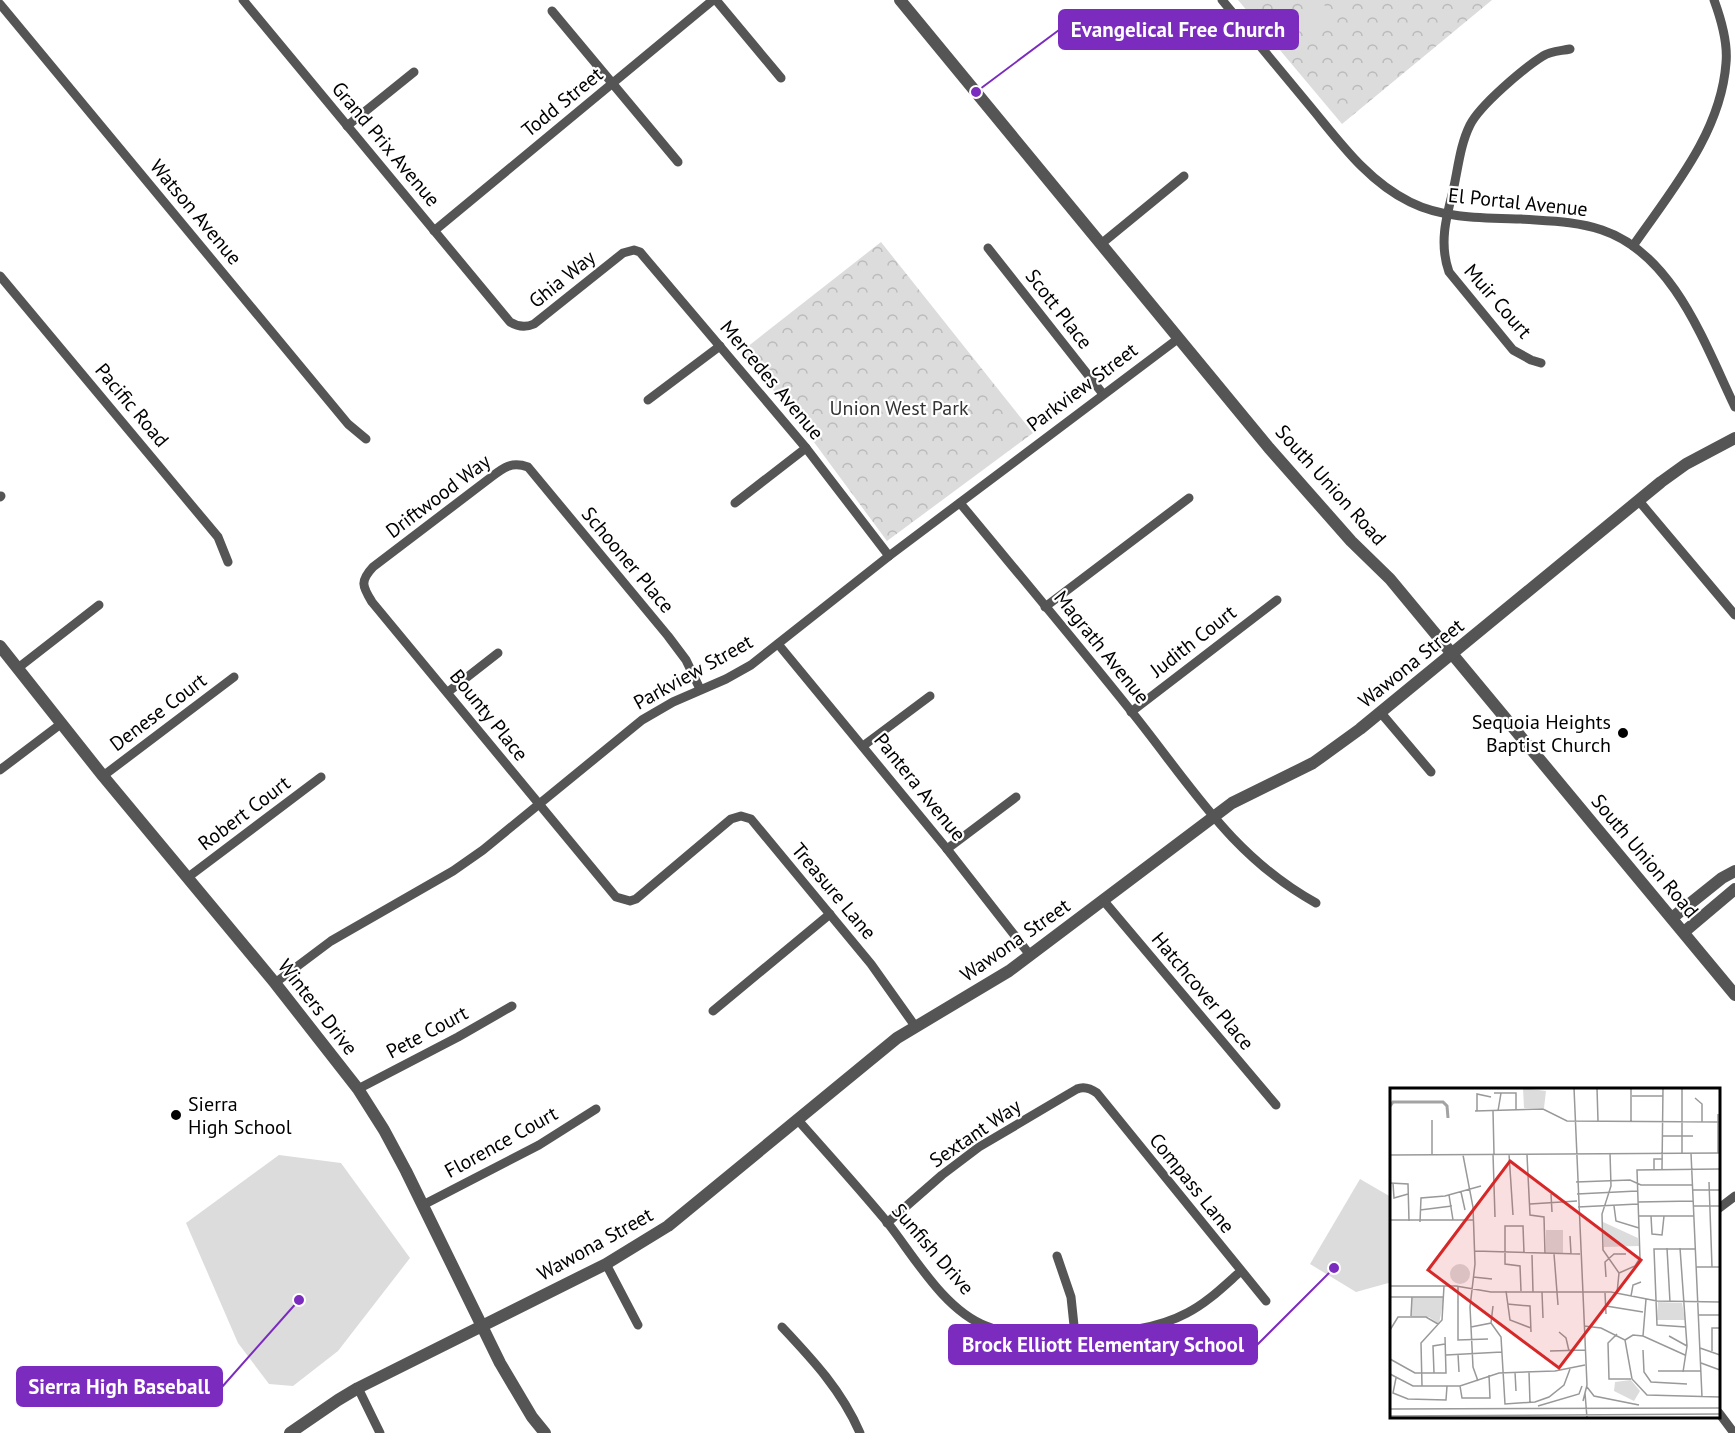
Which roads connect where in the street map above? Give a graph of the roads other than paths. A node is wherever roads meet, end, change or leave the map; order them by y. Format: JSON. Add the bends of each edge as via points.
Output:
{"nodes":[{"id":1,"x":243,"y":0,"type":"edge"},
{"id":2,"x":714,"y":0,"type":"edge"},
{"id":3,"x":900,"y":0,"type":"edge"},
{"id":4,"x":1222,"y":0,"type":"edge"},
{"id":5,"x":1714,"y":0,"type":"edge"},
{"id":6,"x":0,"y":4,"type":"edge"},
{"id":7,"x":552,"y":11,"type":"dead end"},
{"id":8,"x":1570,"y":49,"type":"dead end"},
{"id":9,"x":1731,"y":62,"type":"edge"},
{"id":10,"x":414,"y":72,"type":"dead end"},
{"id":11,"x":781,"y":78,"type":"dead end"},
{"id":12,"x":613,"y":84,"type":"junction"},
{"id":13,"x":347,"y":126,"type":"junction"},
{"id":14,"x":678,"y":162,"type":"dead end"},
{"id":15,"x":1184,"y":176,"type":"dead end"},
{"id":16,"x":1446,"y":214,"type":"junction"},
{"id":17,"x":434,"y":231,"type":"junction"},
{"id":18,"x":1101,"y":244,"type":"junction"},
{"id":19,"x":1633,"y":246,"type":"junction"},
{"id":20,"x":988,"y":248,"type":"dead end"},
{"id":21,"x":615,"y":259,"type":"joint"},
{"id":22,"x":0,"y":276,"type":"edge"},
{"id":23,"x":501,"y":311,"type":"joint"},
{"id":24,"x":1179,"y":338,"type":"junction"},
{"id":25,"x":720,"y":346,"type":"junction"},
{"id":26,"x":1541,"y":363,"type":"dead end"},
{"id":27,"x":1103,"y":394,"type":"junction"},
{"id":28,"x":648,"y":400,"type":"dead end"},
{"id":29,"x":1735,"y":407,"type":"edge"},
{"id":30,"x":1735,"y":438,"type":"edge"},
{"id":31,"x":366,"y":439,"type":"dead end"},
{"id":32,"x":806,"y":448,"type":"junction"},
{"id":33,"x":519,"y":464,"type":"joint"},
{"id":34,"x":1189,"y":498,"type":"dead end"},
{"id":35,"x":1639,"y":501,"type":"junction"},
{"id":36,"x":735,"y":503,"type":"dead end"},
{"id":37,"x":960,"y":503,"type":"junction"},
{"id":38,"x":889,"y":556,"type":"junction"},
{"id":39,"x":381,"y":561,"type":"joint"},
{"id":40,"x":228,"y":562,"type":"dead end"},
{"id":41,"x":1277,"y":600,"type":"dead end"},
{"id":42,"x":1731,"y":603,"type":"edge"},
{"id":43,"x":99,"y":605,"type":"dead end"},
{"id":44,"x":1046,"y":607,"type":"junction"},
{"id":45,"x":1735,"y":615,"type":"edge"},
{"id":46,"x":778,"y":644,"type":"junction"},
{"id":47,"x":0,"y":646,"type":"edge"},
{"id":48,"x":498,"y":653,"type":"dead end"},
{"id":49,"x":1452,"y":655,"type":"junction"},
{"id":50,"x":18,"y":669,"type":"junction"},
{"id":51,"x":234,"y":677,"type":"dead end"},
{"id":52,"x":700,"y":689,"type":"junction"},
{"id":53,"x":448,"y":692,"type":"junction"},
{"id":54,"x":930,"y":696,"type":"dead end"},
{"id":55,"x":1131,"y":712,"type":"junction"},
{"id":56,"x":1381,"y":714,"type":"junction"},
{"id":57,"x":62,"y":723,"type":"junction"},
{"id":58,"x":863,"y":746,"type":"junction"},
{"id":59,"x":0,"y":770,"type":"edge"},
{"id":60,"x":1431,"y":772,"type":"dead end"},
{"id":61,"x":103,"y":776,"type":"junction"},
{"id":62,"x":321,"y":777,"type":"dead end"},
{"id":63,"x":1016,"y":797,"type":"dead end"},
{"id":64,"x":539,"y":804,"type":"junction"},
{"id":65,"x":1213,"y":817,"type":"junction"},
{"id":66,"x":711,"y":836,"type":"joint"},
{"id":67,"x":947,"y":849,"type":"junction"},
{"id":68,"x":1735,"y":871,"type":"edge"},
{"id":69,"x":187,"y":878,"type":"junction"},
{"id":70,"x":1735,"y":889,"type":"edge"},
{"id":71,"x":1103,"y":900,"type":"junction"},
{"id":72,"x":1316,"y":903,"type":"dead end"},
{"id":73,"x":830,"y":914,"type":"junction"},
{"id":74,"x":1672,"y":918,"type":"junction"},
{"id":75,"x":1684,"y":932,"type":"junction"},
{"id":76,"x":1030,"y":955,"type":"junction"},
{"id":77,"x":275,"y":983,"type":"junction"},
{"id":78,"x":1735,"y":995,"type":"edge"},
{"id":79,"x":512,"y":1006,"type":"dead end"},
{"id":80,"x":713,"y":1011,"type":"dead end"},
{"id":81,"x":915,"y":1026,"type":"junction"},
{"id":82,"x":358,"y":1089,"type":"junction"},
{"id":83,"x":1091,"y":1089,"type":"joint"},
{"id":84,"x":1276,"y":1105,"type":"dead end"},
{"id":85,"x":596,"y":1109,"type":"dead end"},
{"id":86,"x":797,"y":1119,"type":"junction"},
{"id":87,"x":1735,"y":1196,"type":"edge"},
{"id":88,"x":423,"y":1206,"type":"junction"},
{"id":89,"x":1720,"y":1208,"type":"edge"},
{"id":90,"x":887,"y":1223,"type":"junction"},
{"id":91,"x":1057,"y":1256,"type":"dead end"},
{"id":92,"x":606,"y":1264,"type":"junction"},
{"id":93,"x":1241,"y":1271,"type":"junction"},
{"id":94,"x":1266,"y":1301,"type":"dead end"},
{"id":95,"x":638,"y":1325,"type":"dead end"},
{"id":96,"x":482,"y":1326,"type":"junction"},
{"id":97,"x":782,"y":1327,"type":"dead end"},
{"id":98,"x":1075,"y":1335,"type":"junction"},
{"id":99,"x":358,"y":1388,"type":"junction"},
{"id":100,"x":1720,"y":1414,"type":"edge"},
{"id":101,"x":290,"y":1433,"type":"edge"},
{"id":102,"x":380,"y":1433,"type":"edge"},
{"id":103,"x":545,"y":1433,"type":"edge"},
{"id":104,"x":860,"y":1433,"type":"edge"},
{"id":105,"x":1734,"y":1433,"type":"edge"}],
"edges":[{"from":1,"to":13,"type":"street","name":"Grand Prix Avenue"},
{"from":2,"to":11,"type":"street"},
{"from":2,"to":12,"type":"street","name":"Todd Street"},
{"from":3,"to":18,"type":"street","name":"South Union Road"},
{"from":4,"to":16,"type":"street","name":"El Portal Avenue","via":[[1353,158],[1380,184],[1407,201]]},
{"from":5,"to":9,"type":"street"},
{"from":6,"to":31,"type":"street","name":"Watson Avenue","via":[[348,424]]},
{"from":7,"to":12,"type":"street"},
{"from":8,"to":16,"type":"street","name":"Muir Court","via":[[1545,54],[1488,101],[1471,123]]},
{"from":9,"to":19,"type":"street","via":[[1692,161]]},
{"from":10,"to":13,"type":"street"},
{"from":12,"to":14,"type":"street"},
{"from":12,"to":17,"type":"street","name":"Todd Street"},
{"from":13,"to":17,"type":"street","name":"Grand Prix Avenue"},
{"from":15,"to":18,"type":"street"},
{"from":16,"to":19,"type":"street","name":"El Portal Avenue","via":[[1571,222],[1603,230]]},
{"from":16,"to":26,"type":"street","name":"Muir Court","via":[[1444,260],[1449,272],[1513,350]]},
{"from":17,"to":23,"type":"street","name":"Grand Prix Avenue"},
{"from":18,"to":24,"type":"street","name":"South Union Road"},
{"from":19,"to":29,"type":"street","name":"El Portal Avenue","via":[[1678,293]]},
{"from":20,"to":27,"type":"street","name":"Scott Place"},
{"from":21,"to":23,"type":"street","name":"Ghia Way","via":[[534,324],[517,326]]},
{"from":21,"to":25,"type":"street","name":"Mercedes Avenue","via":[[623,253],[640,252]]},
{"from":22,"to":40,"type":"street","name":"Pacific Road","via":[[218,537]]},
{"from":24,"to":27,"type":"street","name":"Parkview Street"},
{"from":24,"to":49,"type":"street","name":"South Union Road","via":[[1269,448],[1390,579]]},
{"from":25,"to":28,"type":"street"},
{"from":25,"to":32,"type":"street","name":"Mercedes Avenue"},
{"from":27,"to":37,"type":"street","name":"Parkview Street"},
{"from":30,"to":35,"type":"street","name":"Wawona Street","via":[[1686,464]]},
{"from":32,"to":36,"type":"street"},
{"from":32,"to":38,"type":"street","name":"Mercedes Avenue"},
{"from":33,"to":39,"type":"street","name":"Driftwood Way","via":[[505,467]]},
{"from":33,"to":52,"type":"street","name":"Schooner Place","via":[[528,467],[668,636],[686,660]]},
{"from":34,"to":44,"type":"street"},
{"from":35,"to":42,"type":"street"},
{"from":35,"to":49,"type":"street","name":"Wawona Street"},
{"from":37,"to":38,"type":"street","name":"Parkview Street"},
{"from":37,"to":44,"type":"street","name":"Magrath Avenue"},
{"from":38,"to":46,"type":"street","name":"Parkview Street"},
{"from":39,"to":53,"type":"street","name":"Bounty Place","via":[[365,576],[366,592]]},
{"from":41,"to":55,"type":"street","name":"Judith Court"},
{"from":42,"to":45,"type":"street"},
{"from":43,"to":50,"type":"street"},
{"from":44,"to":55,"type":"street","name":"Magrath Avenue"},
{"from":46,"to":52,"type":"street","name":"Parkview Street","via":[[751,665]]},
{"from":46,"to":58,"type":"street","name":"Pantera Avenue"},
{"from":47,"to":50,"type":"street","name":"Winters Drive"},
{"from":48,"to":53,"type":"street"},
{"from":49,"to":56,"type":"street","name":"Wawona Street"},
{"from":49,"to":74,"type":"street","name":"South Union Road"},
{"from":50,"to":57,"type":"street","name":"Winters Drive"},
{"from":51,"to":61,"type":"street","name":"Denese Court"},
{"from":52,"to":64,"type":"street","name":"Parkview Street","via":[[642,720]]},
{"from":53,"to":64,"type":"street","name":"Bounty Place"},
{"from":54,"to":58,"type":"street"},
{"from":55,"to":65,"type":"street","name":"Magrath Avenue"},
{"from":56,"to":60,"type":"street"},
{"from":56,"to":65,"type":"street","name":"Wawona Street","via":[[1313,764],[1232,803]]},
{"from":57,"to":59,"type":"street"},
{"from":57,"to":61,"type":"street","name":"Winters Drive"},
{"from":58,"to":67,"type":"street","name":"Pantera Avenue"},
{"from":61,"to":69,"type":"street","name":"Winters Drive"},
{"from":62,"to":69,"type":"street","name":"Robert Court"},
{"from":63,"to":67,"type":"street"},
{"from":64,"to":66,"type":"street","name":"Bounty Place","via":[[616,897],[630,901]]},
{"from":64,"to":77,"type":"street","name":"Parkview Street","via":[[453,871],[331,940]]},
{"from":65,"to":71,"type":"street","name":"Wawona Street"},
{"from":65,"to":72,"type":"street","name":"Magrath Avenue","via":[[1268,873]]},
{"from":66,"to":73,"type":"street","name":"Treasure Lane","via":[[731,819],[751,819]]},
{"from":67,"to":76,"type":"street","name":"Pantera Avenue"},
{"from":68,"to":74,"type":"street"},
{"from":69,"to":77,"type":"street","name":"Winters Drive"},
{"from":70,"to":75,"type":"street"},
{"from":71,"to":76,"type":"street","name":"Wawona Street"},
{"from":71,"to":84,"type":"street","name":"Hatchcover Place"},
{"from":73,"to":80,"type":"street"},
{"from":73,"to":81,"type":"street","name":"Treasure Lane"},
{"from":74,"to":75,"type":"street","name":"South Union Road"},
{"from":75,"to":78,"type":"street","name":"South Union Road"},
{"from":76,"to":81,"type":"street","name":"Wawona Street","via":[[994,982]]},
{"from":77,"to":82,"type":"street","name":"Winters Drive"},
{"from":79,"to":82,"type":"street","name":"Pete Court"},
{"from":81,"to":86,"type":"street","name":"Wawona Street"},
{"from":82,"to":88,"type":"street","name":"Winters Drive"},
{"from":83,"to":90,"type":"street","name":"Sextant Way","via":[[1077,1089],[979,1148]]},
{"from":83,"to":93,"type":"street","name":"Compass Lane"},
{"from":85,"to":88,"type":"street","name":"Florence Court","via":[[539,1145]]},
{"from":86,"to":90,"type":"street","name":"Sunfish Drive"},
{"from":86,"to":92,"type":"street","name":"Wawona Street","via":[[668,1226]]},
{"from":87,"to":89,"type":"street"},
{"from":88,"to":96,"type":"street","name":"Winters Drive"},
{"from":90,"to":98,"type":"street","name":"Sunfish Drive","via":[[934,1283],[984,1326],[1040,1338]]},
{"from":91,"to":98,"type":"street","via":[[1071,1297]]},
{"from":92,"to":95,"type":"street"},
{"from":92,"to":96,"type":"street","name":"Wawona Street"},
{"from":93,"to":94,"type":"street","name":"Compass Lane"},
{"from":93,"to":98,"type":"street","name":"Sunfish Drive","via":[[1204,1303],[1168,1321],[1126,1332]]},
{"from":96,"to":99,"type":"street","name":"Wawona Street"},
{"from":96,"to":103,"type":"street","name":"Winters Drive","via":[[532,1417]]},
{"from":97,"to":104,"type":"street","via":[[839,1393]]},
{"from":99,"to":101,"type":"street","name":"Wawona Street"},
{"from":99,"to":102,"type":"street"},
{"from":100,"to":105,"type":"street"}]}
